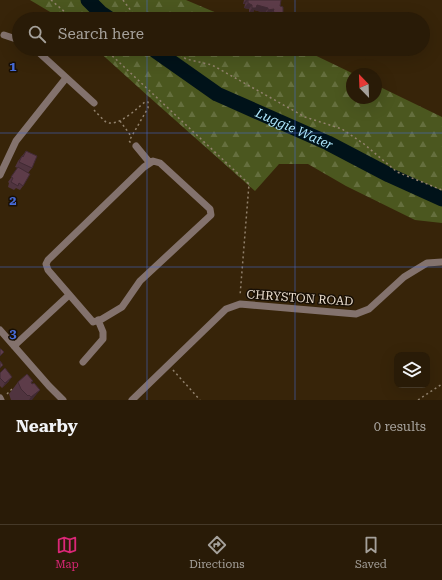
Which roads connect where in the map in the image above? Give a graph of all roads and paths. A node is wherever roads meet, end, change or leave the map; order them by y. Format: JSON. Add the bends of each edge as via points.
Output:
{"nodes":[{"id":1,"x":51,"y":0,"type":"edge"},
{"id":2,"x":123,"y":0,"type":"edge"},
{"id":3,"x":65,"y":12,"type":"edge"},
{"id":4,"x":132,"y":12,"type":"edge"},
{"id":5,"x":4,"y":35,"type":"dead end"},
{"id":6,"x":12,"y":38,"type":"edge"},
{"id":7,"x":42,"y":56,"type":"edge"},
{"id":8,"x":113,"y":56,"type":"edge"},
{"id":9,"x":182,"y":56,"type":"edge"},
{"id":10,"x":66,"y":78,"type":"junction"},
{"id":11,"x":94,"y":103,"type":"joint"},
{"id":12,"x":120,"y":121,"type":"junction"},
{"id":13,"x":131,"y":136,"type":"junction"},
{"id":14,"x":136,"y":146,"type":"joint"},
{"id":15,"x":150,"y":163,"type":"junction"},
{"id":16,"x":0,"y":175,"type":"edge"},
{"id":17,"x":442,"y":190,"type":"edge"},
{"id":18,"x":442,"y":262,"type":"edge"},
{"id":19,"x":69,"y":295,"type":"junction"},
{"id":20,"x":240,"y":304,"type":"junction"},
{"id":21,"x":98,"y":320,"type":"junction"},
{"id":22,"x":0,"y":330,"type":"edge"},
{"id":23,"x":14,"y":346,"type":"junction"},
{"id":24,"x":83,"y":362,"type":"dead end"},
{"id":25,"x":166,"y":367,"type":"junction"},
{"id":26,"x":19,"y":383,"type":"edge"},
{"id":27,"x":442,"y":384,"type":"edge"},
{"id":28,"x":2,"y":398,"type":"edge"},
{"id":29,"x":63,"y":400,"type":"edge"},
{"id":30,"x":132,"y":400,"type":"edge"},
{"id":31,"x":200,"y":400,"type":"edge"},
{"id":32,"x":418,"y":400,"type":"edge"}],
"edges":[{"from":1,"to":3,"type":"path"},
{"from":2,"to":4,"type":"path"},
{"from":5,"to":6,"type":"street"},
{"from":7,"to":10,"type":"street"},
{"from":8,"to":20,"type":"path","via":[[250,184]]},
{"from":9,"to":17,"type":"path","via":[[212,65],[305,117],[342,129],[397,172]]},
{"from":10,"to":11,"type":"street"},
{"from":10,"to":16,"type":"street","via":[[16,141]]},
{"from":11,"to":12,"type":"path","via":[[93,110],[107,122]]},
{"from":12,"to":13,"type":"path"},
{"from":12,"to":13,"type":"path","via":[[148,102],[148,108]]},
{"from":13,"to":14,"type":"path","via":[[129,142]]},
{"from":14,"to":15,"type":"street"},
{"from":15,"to":19,"type":"street","via":[[48,260],[48,270]]},
{"from":15,"to":21,"type":"street","via":[[160,163],[210,209],[211,215],[140,281],[122,307]]},
{"from":18,"to":20,"type":"street","name":"CHRYSTON ROAD","via":[[427,263],[404,277],[369,309],[356,314]]},
{"from":19,"to":21,"type":"street","via":[[90,320]]},
{"from":19,"to":23,"type":"street"},
{"from":20,"to":25,"type":"street","name":"CHRYSTON ROAD","via":[[226,309]]},
{"from":21,"to":24,"type":"street","via":[[103,339]]},
{"from":22,"to":23,"type":"street"},
{"from":23,"to":29,"type":"street"},
{"from":25,"to":30,"type":"street","name":"CHRYSTON ROAD"},
{"from":25,"to":31,"type":"path"},
{"from":26,"to":28,"type":"path"},
{"from":27,"to":32,"type":"path"}]}
